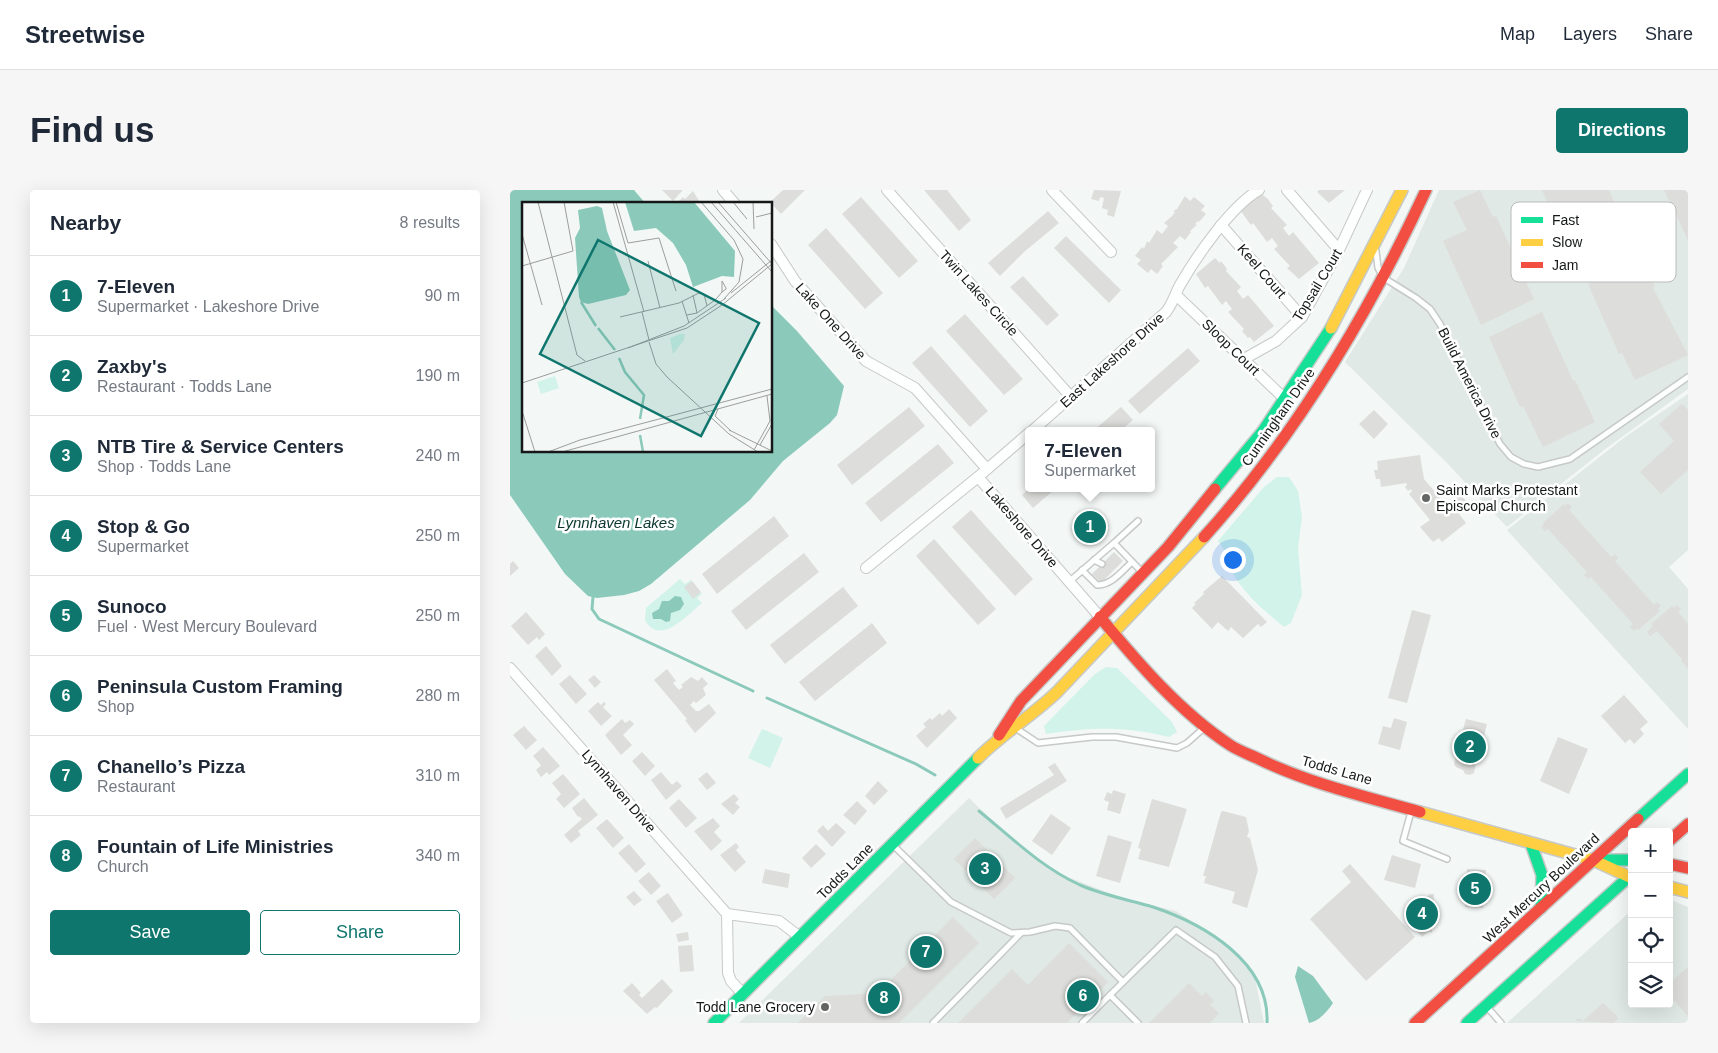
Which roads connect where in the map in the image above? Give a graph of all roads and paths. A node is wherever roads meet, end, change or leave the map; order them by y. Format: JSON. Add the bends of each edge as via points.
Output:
{"nodes":[{"id":1,"x":723,"y":190,"type":"edge"},
{"id":2,"x":887,"y":190,"type":"edge"},
{"id":3,"x":1052,"y":190,"type":"edge"},
{"id":4,"x":1259,"y":190,"type":"edge"},
{"id":5,"x":1287,"y":190,"type":"edge"},
{"id":6,"x":1367,"y":190,"type":"edge"},
{"id":7,"x":1402,"y":190,"type":"edge"},
{"id":8,"x":1426,"y":190,"type":"edge"},
{"id":9,"x":733,"y":202,"type":"edge"},
{"id":10,"x":1221,"y":225,"type":"junction"},
{"id":11,"x":1376,"y":245,"type":"junction"},
{"id":12,"x":772,"y":246,"type":"edge"},
{"id":13,"x":1339,"y":250,"type":"junction"},
{"id":14,"x":1111,"y":252,"type":"dead end"},
{"id":15,"x":1384,"y":278,"type":"junction"},
{"id":16,"x":1176,"y":295,"type":"junction"},
{"id":17,"x":1302,"y":317,"type":"junction"},
{"id":18,"x":1244,"y":359,"type":"junction"},
{"id":19,"x":1688,"y":377,"type":"edge"},
{"id":20,"x":1071,"y":397,"type":"junction"},
{"id":21,"x":1285,"y":399,"type":"junction"},
{"id":22,"x":1037,"y":427,"type":"edge"},
{"id":23,"x":1025,"y":436,"type":"edge"},
{"id":24,"x":987,"y":469,"type":"junction"},
{"id":25,"x":978,"y":478,"type":"junction"},
{"id":26,"x":1138,"y":522,"type":"dead end"},
{"id":27,"x":1114,"y":543,"type":"junction"},
{"id":28,"x":1094,"y":560,"type":"junction"},
{"id":29,"x":1132,"y":562,"type":"junction"},
{"id":30,"x":1102,"y":564,"type":"dead end"},
{"id":31,"x":866,"y":568,"type":"dead end"},
{"id":32,"x":1082,"y":570,"type":"junction"},
{"id":33,"x":1114,"y":570,"type":"dead end"},
{"id":34,"x":1121,"y":572,"type":"junction"},
{"id":35,"x":1143,"y":574,"type":"junction"},
{"id":36,"x":1070,"y":581,"type":"junction"},
{"id":37,"x":1100,"y":617,"type":"junction"},
{"id":38,"x":1114,"y":634,"type":"junction"},
{"id":39,"x":510,"y":668,"type":"edge"},
{"id":40,"x":1015,"y":727,"type":"junction"},
{"id":41,"x":1204,"y":727,"type":"junction"},
{"id":42,"x":997,"y":740,"type":"junction"},
{"id":43,"x":1688,"y":774,"type":"edge"},
{"id":44,"x":1412,"y":809,"type":"junction"},
{"id":45,"x":1688,"y":824,"type":"edge"},
{"id":46,"x":1673,"y":837,"type":"edge"},
{"id":47,"x":1531,"y":844,"type":"junction"},
{"id":48,"x":892,"y":845,"type":"junction"},
{"id":49,"x":1447,"y":859,"type":"dead end"},
{"id":50,"x":1593,"y":860,"type":"junction"},
{"id":51,"x":1628,"y":860,"type":"edge"},
{"id":52,"x":1673,"y":865,"type":"edge"},
{"id":53,"x":1688,"y":868,"type":"edge"},
{"id":54,"x":1628,"y":875,"type":"edge"},
{"id":55,"x":1628,"y":879,"type":"edge"},
{"id":56,"x":1673,"y":888,"type":"edge"},
{"id":57,"x":1688,"y":892,"type":"edge"},
{"id":58,"x":1541,"y":908,"type":"junction"},
{"id":59,"x":727,"y":914,"type":"junction"},
{"id":60,"x":1021,"y":933,"type":"junction"},
{"id":61,"x":800,"y":937,"type":"junction"},
{"id":62,"x":1123,"y":982,"type":"junction"},
{"id":63,"x":743,"y":994,"type":"junction"},
{"id":64,"x":1110,"y":995,"type":"junction"},
{"id":65,"x":1486,"y":1006,"type":"junction"},
{"id":66,"x":1474,"y":1021,"type":"edge"},
{"id":67,"x":714,"y":1023,"type":"edge"},
{"id":68,"x":933,"y":1023,"type":"edge"},
{"id":69,"x":1082,"y":1023,"type":"edge"},
{"id":70,"x":1138,"y":1023,"type":"edge"},
{"id":71,"x":1246,"y":1023,"type":"edge"},
{"id":72,"x":1414,"y":1023,"type":"edge"},
{"id":73,"x":1501,"y":1023,"type":"edge"}],
"edges":[{"from":1,"to":9,"type":"street"},
{"from":2,"to":20,"type":"street","name":"Twin Lakes Circle"},
{"from":3,"to":14,"type":"street"},
{"from":4,"to":10,"type":"street","name":"East Lakeshore Drive"},
{"from":5,"to":13,"type":"street"},
{"from":6,"to":13,"type":"street","name":"Topsail Court"},
{"from":7,"to":11,"type":"main road","name":"Cunningham Drive"},
{"from":8,"to":15,"type":"main road","name":"Cunningham Drive"},
{"from":10,"to":16,"type":"street","name":"East Lakeshore Drive","via":[[1180,284]]},
{"from":10,"to":17,"type":"street","name":"Keel Court"},
{"from":11,"to":15,"type":"lane","via":[[1376,262]]},
{"from":11,"to":21,"type":"main road","name":"Cunningham Drive","via":[[1326,336]]},
{"from":12,"to":24,"type":"street","name":"Lake One Drive","via":[[795,281],[866,361],[915,388]]},
{"from":13,"to":17,"type":"street","name":"Topsail Court"},
{"from":15,"to":19,"type":"lane","name":"Build America Drive","via":[[1430,309],[1500,444],[1511,457],[1524,464],[1538,467],[1570,459]]},
{"from":15,"to":38,"type":"main road","name":"Cunningham Drive","via":[[1284,438],[1177,569]]},
{"from":16,"to":18,"type":"street","name":"Sloop Court"},
{"from":16,"to":20,"type":"street","name":"East Lakeshore Drive","via":[[1166,312]]},
{"from":17,"to":18,"type":"street","name":"Topsail Court","via":[[1276,341]]},
{"from":18,"to":21,"type":"street","name":"Sloop Court"},
{"from":20,"to":22,"type":"street","name":"East Lakeshore Drive"},
{"from":21,"to":35,"type":"main road","name":"Cunningham Drive","via":[[1230,473]]},
{"from":23,"to":24,"type":"street"},
{"from":24,"to":25,"type":"street"},
{"from":25,"to":31,"type":"street","name":"Lakeshore Drive"},
{"from":25,"to":36,"type":"street","name":"Lakeshore Drive"},
{"from":26,"to":27,"type":"lane"},
{"from":27,"to":28,"type":"lane"},
{"from":27,"to":29,"type":"lane"},
{"from":28,"to":30,"type":"lane"},
{"from":28,"to":32,"type":"lane"},
{"from":29,"to":34,"type":"lane"},
{"from":29,"to":35,"type":"lane"},
{"from":32,"to":34,"type":"lane","via":[[1097,585],[1110,582]]},
{"from":32,"to":36,"type":"lane"},
{"from":33,"to":34,"type":"lane"},
{"from":35,"to":37,"type":"main road","name":"Cunningham Drive"},
{"from":36,"to":37,"type":"street","name":"Lakeshore Drive"},
{"from":37,"to":38,"type":"main road","name":"Todds Lane"},
{"from":37,"to":42,"type":"main road","name":"Todds Lane","via":[[1021,700]]},
{"from":38,"to":40,"type":"main road","name":"Todds Lane","via":[[1037,712]]},
{"from":38,"to":41,"type":"main road","name":"Todds Lane"},
{"from":39,"to":59,"type":"street","name":"Lynnhaven Drive"},
{"from":40,"to":41,"type":"lane","via":[[1038,743],[1116,737],[1177,748]]},
{"from":40,"to":42,"type":"main road","name":"Todds Lane"},
{"from":41,"to":44,"type":"main road","name":"Todds Lane","via":[[1231,746],[1280,769]]},
{"from":42,"to":48,"type":"main road","name":"Todds Lane"},
{"from":43,"to":50,"type":"main road","name":"West Mercury Boulevard"},
{"from":44,"to":47,"type":"main road","name":"Todds Lane"},
{"from":44,"to":49,"type":"lane","via":[[1403,841]]},
{"from":45,"to":46,"type":"main road"},
{"from":47,"to":50,"type":"main road","name":"Todds Lane"},
{"from":47,"to":58,"type":"main road","via":[[1542,868]]},
{"from":48,"to":60,"type":"lane","via":[[951,902],[1010,933]]},
{"from":48,"to":61,"type":"main road","name":"Todds Lane"},
{"from":50,"to":51,"type":"main road"},
{"from":50,"to":54,"type":"main road"},
{"from":50,"to":58,"type":"main road","name":"West Mercury Boulevard"},
{"from":52,"to":53,"type":"main road"},
{"from":55,"to":65,"type":"main road"},
{"from":56,"to":57,"type":"main road"},
{"from":58,"to":72,"type":"main road","name":"West Mercury Boulevard"},
{"from":59,"to":61,"type":"street","via":[[779,921]]},
{"from":59,"to":63,"type":"street","via":[[728,973]]},
{"from":60,"to":62,"type":"lane","via":[[1055,926],[1070,928]]},
{"from":60,"to":68,"type":"lane"},
{"from":61,"to":63,"type":"main road","name":"Todds Lane"},
{"from":62,"to":64,"type":"lane"},
{"from":62,"to":71,"type":"lane","via":[[1176,930],[1215,958],[1238,986]]},
{"from":63,"to":67,"type":"main road","name":"Todds Lane"},
{"from":64,"to":69,"type":"lane"},
{"from":64,"to":70,"type":"lane"},
{"from":65,"to":66,"type":"main road"},
{"from":65,"to":73,"type":"lane"}]}
